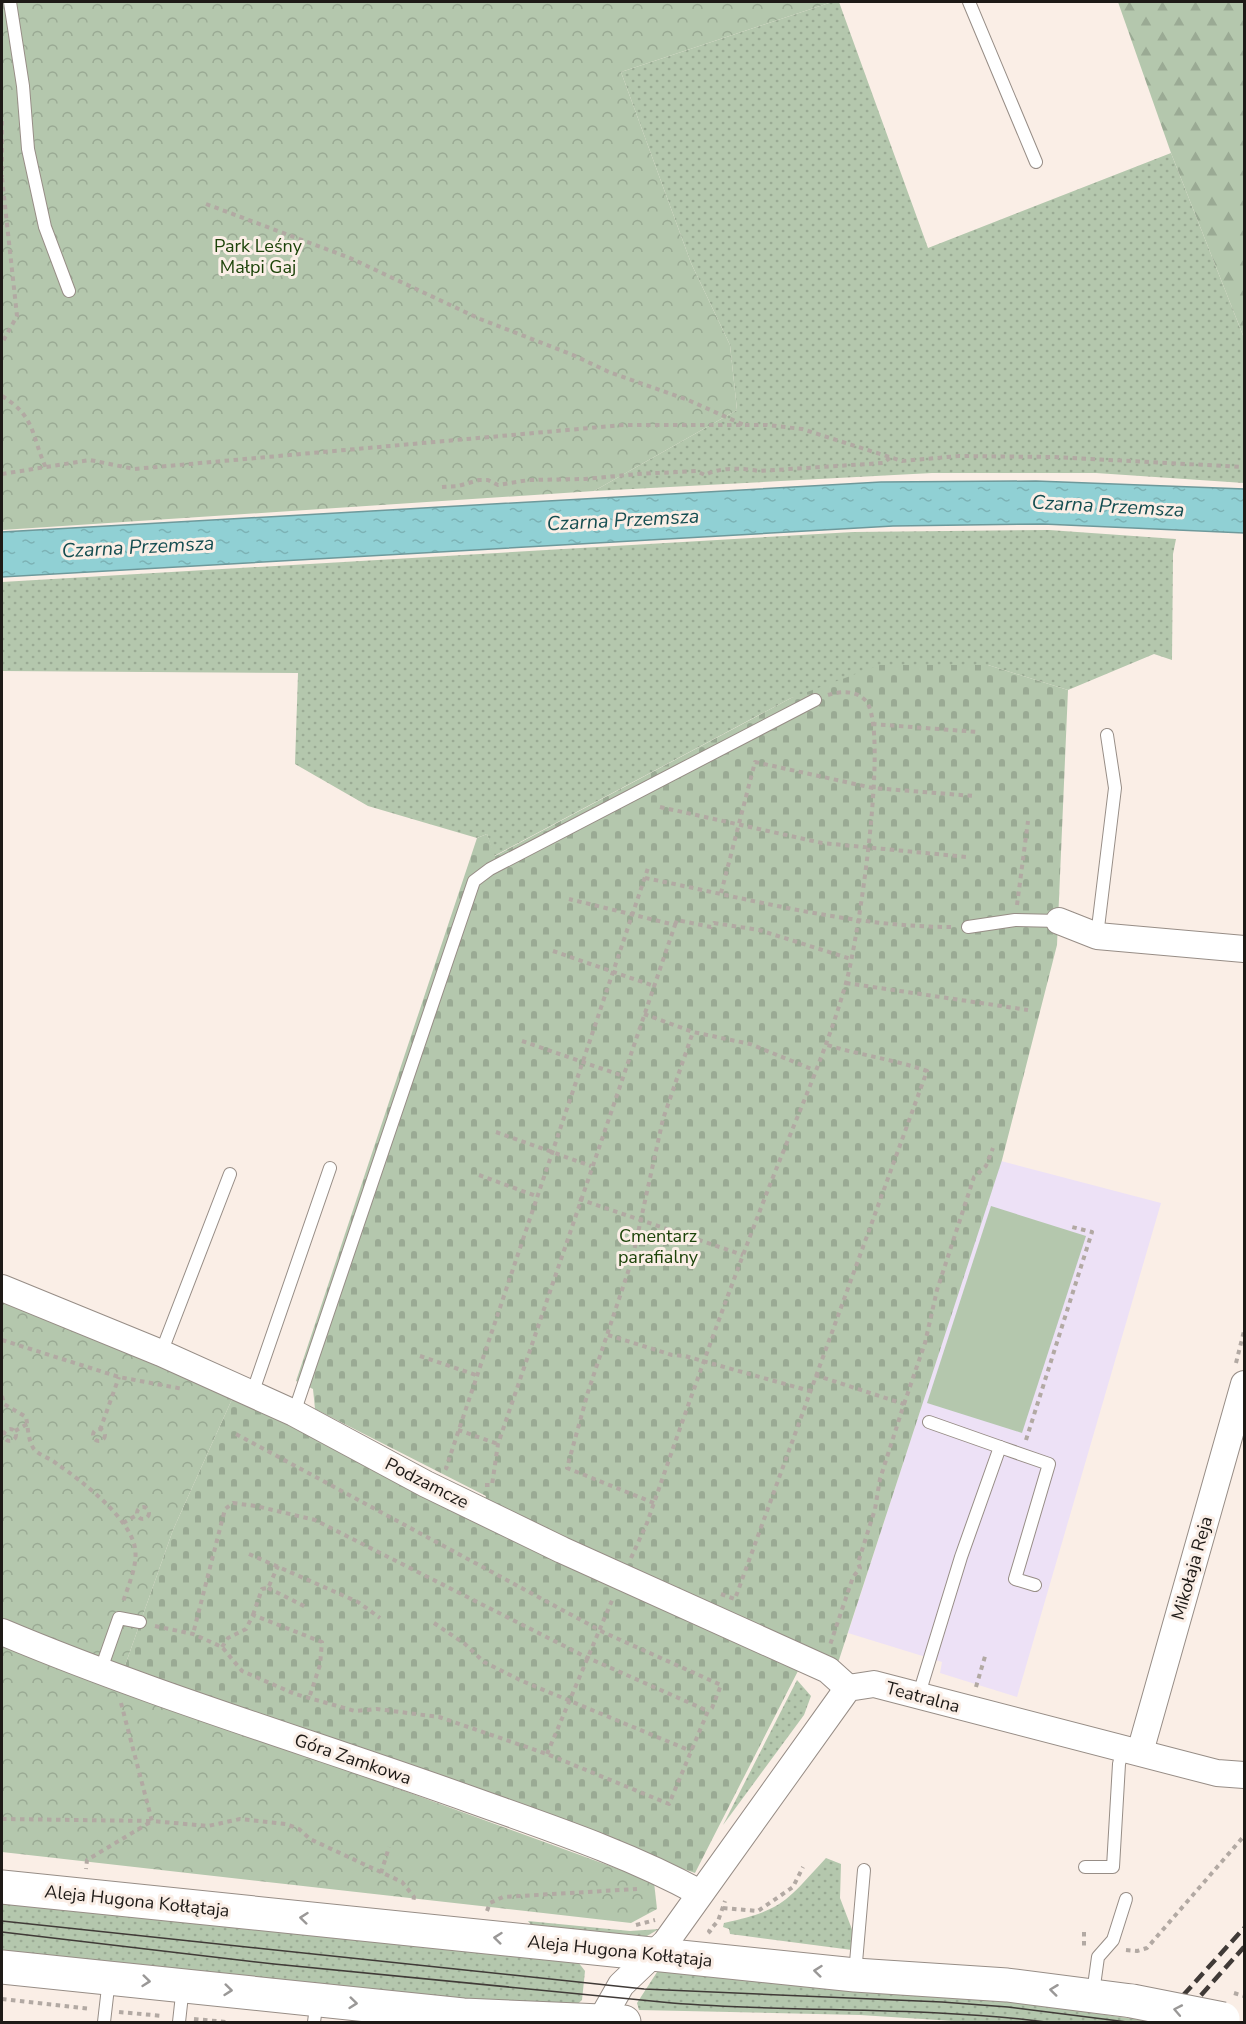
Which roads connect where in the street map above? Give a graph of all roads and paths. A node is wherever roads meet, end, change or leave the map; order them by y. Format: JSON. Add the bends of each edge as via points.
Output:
{"nodes":[{"id":1,"x":10,"y":2,"type":"edge"},
{"id":2,"x":969,"y":2,"type":"edge"},
{"id":3,"x":2,"y":121,"type":"edge"},
{"id":4,"x":1036,"y":162,"type":"dead end"},
{"id":5,"x":2,"y":171,"type":"edge"},
{"id":6,"x":2,"y":178,"type":"edge"},
{"id":7,"x":206,"y":204,"type":"dead end"},
{"id":8,"x":69,"y":291,"type":"dead end"},
{"id":9,"x":2,"y":343,"type":"edge"},
{"id":10,"x":2,"y":396,"type":"edge"},
{"id":11,"x":744,"y":425,"type":"junction"},
{"id":12,"x":891,"y":457,"type":"junction"},
{"id":13,"x":1245,"y":467,"type":"edge"},
{"id":14,"x":46,"y":468,"type":"junction"},
{"id":15,"x":2,"y":474,"type":"edge"},
{"id":16,"x":442,"y":487,"type":"dead end"},
{"id":17,"x":815,"y":700,"type":"joint"},
{"id":18,"x":873,"y":724,"type":"junction"},
{"id":19,"x":978,"y":732,"type":"dead end"},
{"id":20,"x":1107,"y":735,"type":"dead end"},
{"id":21,"x":873,"y":788,"type":"junction"},
{"id":22,"x":974,"y":796,"type":"dead end"},
{"id":23,"x":660,"y":807,"type":"dead end"},
{"id":24,"x":1028,"y":820,"type":"dead end"},
{"id":25,"x":738,"y":825,"type":"junction"},
{"id":26,"x":869,"y":848,"type":"junction"},
{"id":27,"x":967,"y":857,"type":"dead end"},
{"id":28,"x":649,"y":865,"type":"dead end"},
{"id":29,"x":645,"y":878,"type":"junction"},
{"id":30,"x":721,"y":893,"type":"junction"},
{"id":31,"x":568,"y":899,"type":"dead end"},
{"id":32,"x":633,"y":913,"type":"junction"},
{"id":33,"x":1015,"y":920,"type":"junction"},
{"id":34,"x":860,"y":921,"type":"junction"},
{"id":35,"x":1059,"y":921,"type":"joint"},
{"id":36,"x":675,"y":926,"type":"junction"},
{"id":37,"x":968,"y":927,"type":"joint"},
{"id":38,"x":1097,"y":936,"type":"junction"},
{"id":39,"x":1245,"y":949,"type":"edge"},
{"id":40,"x":553,"y":951,"type":"dead end"},
{"id":41,"x":851,"y":959,"type":"junction"},
{"id":42,"x":613,"y":972,"type":"junction"},
{"id":43,"x":846,"y":983,"type":"junction"},
{"id":44,"x":654,"y":986,"type":"junction"},
{"id":45,"x":1028,"y":1010,"type":"dead end"},
{"id":46,"x":644,"y":1014,"type":"junction"},
{"id":47,"x":693,"y":1032,"type":"junction"},
{"id":48,"x":522,"y":1041,"type":"dead end"},
{"id":49,"x":824,"y":1044,"type":"junction"},
{"id":50,"x":582,"y":1061,"type":"junction"},
{"id":51,"x":814,"y":1070,"type":"junction"},
{"id":52,"x":623,"y":1076,"type":"junction"},
{"id":53,"x":496,"y":1132,"type":"dead end"},
{"id":54,"x":993,"y":1148,"type":"dead end"},
{"id":55,"x":551,"y":1151,"type":"junction"},
{"id":56,"x":591,"y":1166,"type":"junction"},
{"id":57,"x":330,"y":1168,"type":"dead end"},
{"id":58,"x":230,"y":1174,"type":"dead end"},
{"id":59,"x":479,"y":1175,"type":"dead end"},
{"id":60,"x":536,"y":1196,"type":"junction"},
{"id":61,"x":579,"y":1199,"type":"junction"},
{"id":62,"x":640,"y":1219,"type":"junction"},
{"id":63,"x":1068,"y":1226,"type":"dead end"},
{"id":64,"x":743,"y":1255,"type":"junction"},
{"id":65,"x":2,"y":1288,"type":"edge"},
{"id":66,"x":1245,"y":1331,"type":"edge"},
{"id":67,"x":608,"y":1335,"type":"junction"},
{"id":68,"x":2,"y":1340,"type":"edge"},
{"id":69,"x":161,"y":1353,"type":"junction"},
{"id":70,"x":420,"y":1356,"type":"dead end"},
{"id":71,"x":705,"y":1362,"type":"junction"},
{"id":72,"x":477,"y":1375,"type":"junction"},
{"id":73,"x":815,"y":1375,"type":"junction"},
{"id":74,"x":1240,"y":1375,"type":"edge"},
{"id":75,"x":119,"y":1377,"type":"junction"},
{"id":76,"x":186,"y":1389,"type":"dead end"},
{"id":77,"x":810,"y":1391,"type":"junction"},
{"id":78,"x":252,"y":1394,"type":"junction"},
{"id":79,"x":2,"y":1396,"type":"edge"},
{"id":80,"x":904,"y":1404,"type":"junction"},
{"id":81,"x":294,"y":1413,"type":"junction"},
{"id":82,"x":929,"y":1422,"type":"dead end"},
{"id":83,"x":27,"y":1424,"type":"junction"},
{"id":84,"x":100,"y":1430,"type":"dead end"},
{"id":85,"x":458,"y":1430,"type":"junction"},
{"id":86,"x":15,"y":1431,"type":"dead end"},
{"id":87,"x":236,"y":1434,"type":"dead end"},
{"id":88,"x":498,"y":1444,"type":"junction"},
{"id":89,"x":1000,"y":1447,"type":"junction"},
{"id":90,"x":1022,"y":1454,"type":"junction"},
{"id":91,"x":456,"y":1472,"type":"dead end"},
{"id":92,"x":477,"y":1481,"type":"dead end"},
{"id":93,"x":654,"y":1503,"type":"junction"},
{"id":94,"x":137,"y":1515,"type":"dead end"},
{"id":95,"x":123,"y":1523,"type":"junction"},
{"id":96,"x":249,"y":1554,"type":"dead end"},
{"id":97,"x":278,"y":1566,"type":"junction"},
{"id":98,"x":632,"y":1571,"type":"junction"},
{"id":99,"x":1035,"y":1586,"type":"dead end"},
{"id":100,"x":268,"y":1588,"type":"junction"},
{"id":101,"x":714,"y":1591,"type":"dead end"},
{"id":102,"x":735,"y":1599,"type":"junction"},
{"id":103,"x":306,"y":1606,"type":"dead end"},
{"id":104,"x":735,"y":1606,"type":"dead end"},
{"id":105,"x":253,"y":1615,"type":"junction"},
{"id":106,"x":119,"y":1618,"type":"junction"},
{"id":107,"x":380,"y":1618,"type":"dead end"},
{"id":108,"x":140,"y":1622,"type":"joint"},
{"id":109,"x":434,"y":1623,"type":"dead end"},
{"id":110,"x":600,"y":1628,"type":"junction"},
{"id":111,"x":2,"y":1632,"type":"edge"},
{"id":112,"x":193,"y":1634,"type":"junction"},
{"id":113,"x":820,"y":1642,"type":"dead end"},
{"id":114,"x":222,"y":1647,"type":"junction"},
{"id":115,"x":986,"y":1653,"type":"dead end"},
{"id":116,"x":586,"y":1657,"type":"junction"},
{"id":117,"x":100,"y":1673,"type":"junction"},
{"id":118,"x":978,"y":1679,"type":"dead end"},
{"id":119,"x":848,"y":1688,"type":"junction"},
{"id":120,"x":975,"y":1690,"type":"dead end"},
{"id":121,"x":982,"y":1692,"type":"dead end"},
{"id":122,"x":919,"y":1695,"type":"junction"},
{"id":123,"x":309,"y":1698,"type":"junction"},
{"id":124,"x":569,"y":1699,"type":"junction"},
{"id":125,"x":120,"y":1700,"type":"dead end"},
{"id":126,"x":708,"y":1711,"type":"junction"},
{"id":127,"x":1132,"y":1750,"type":"junction"},
{"id":128,"x":691,"y":1751,"type":"junction"},
{"id":129,"x":546,"y":1754,"type":"junction"},
{"id":130,"x":1245,"y":1775,"type":"edge"},
{"id":131,"x":2,"y":1819,"type":"edge"},
{"id":132,"x":152,"y":1821,"type":"junction"},
{"id":133,"x":1245,"y":1836,"type":"edge"},
{"id":134,"x":389,"y":1848,"type":"dead end"},
{"id":135,"x":1085,"y":1867,"type":"dead end"},
{"id":136,"x":803,"y":1868,"type":"dead end"},
{"id":137,"x":86,"y":1869,"type":"dead end"},
{"id":138,"x":864,"y":1870,"type":"dead end"},
{"id":139,"x":381,"y":1873,"type":"junction"},
{"id":140,"x":2,"y":1887,"type":"edge"},
{"id":141,"x":647,"y":1888,"type":"dead end"},
{"id":142,"x":727,"y":1892,"type":"dead end"},
{"id":143,"x":700,"y":1893,"type":"junction"},
{"id":144,"x":1126,"y":1899,"type":"dead end"},
{"id":145,"x":413,"y":1903,"type":"dead end"},
{"id":146,"x":723,"y":1908,"type":"junction"},
{"id":147,"x":487,"y":1912,"type":"dead end"},
{"id":148,"x":662,"y":1916,"type":"dead end"},
{"id":149,"x":633,"y":1926,"type":"dead end"},
{"id":150,"x":1083,"y":1932,"type":"dead end"},
{"id":151,"x":714,"y":1935,"type":"dead end"},
{"id":152,"x":1084,"y":1947,"type":"dead end"},
{"id":153,"x":1147,"y":1948,"type":"dead end"},
{"id":154,"x":657,"y":1954,"type":"junction"},
{"id":155,"x":2,"y":1967,"type":"edge"},
{"id":156,"x":855,"y":1975,"type":"junction"},
{"id":157,"x":109,"y":1978,"type":"junction"},
{"id":158,"x":183,"y":1985,"type":"junction"},
{"id":159,"x":1093,"y":1995,"type":"junction"},
{"id":160,"x":2,"y":2000,"type":"edge"},
{"id":161,"x":316,"y":2011,"type":"edge"},
{"id":162,"x":396,"y":2015,"type":"edge"},
{"id":163,"x":105,"y":2016,"type":"edge"},
{"id":164,"x":179,"y":2020,"type":"edge"},
{"id":165,"x":1231,"y":2021,"type":"edge"},
{"id":166,"x":226,"y":2022,"type":"edge"},
{"id":167,"x":600,"y":2022,"type":"edge"},
{"id":168,"x":624,"y":2022,"type":"edge"}],
"edges":[{"from":1,"to":8,"type":"lane","via":[[28,149],[45,227]]},
{"from":2,"to":4,"type":"lane"},
{"from":3,"to":5,"type":"path"},
{"from":5,"to":6,"type":"path"},
{"from":6,"to":9,"type":"path","via":[[17,316]]},
{"from":7,"to":11,"type":"path","via":[[350,258],[480,319]]},
{"from":10,"to":14,"type":"path","via":[[27,417]]},
{"from":11,"to":12,"type":"path","via":[[802,429]]},
{"from":11,"to":14,"type":"path","via":[[623,425],[134,469],[90,460]]},
{"from":12,"to":13,"type":"path","via":[[1053,457]]},
{"from":12,"to":16,"type":"path","via":[[883,463],[713,471],[705,475],[696,471],[498,485],[479,480]]},
{"from":14,"to":15,"type":"path"},
{"from":17,"to":18,"type":"path","via":[[838,692],[856,693],[867,702]]},
{"from":17,"to":81,"type":"lane","via":[[490,868],[474,881]]},
{"from":18,"to":19,"type":"path"},
{"from":18,"to":21,"type":"path"},
{"from":20,"to":38,"type":"lane","via":[[1115,788]]},
{"from":21,"to":22,"type":"path"},
{"from":21,"to":25,"type":"path","via":[[755,762]]},
{"from":21,"to":26,"type":"path"},
{"from":23,"to":25,"type":"path"},
{"from":24,"to":33,"type":"path"},
{"from":25,"to":26,"type":"path","via":[[822,843]]},
{"from":25,"to":30,"type":"path"},
{"from":26,"to":27,"type":"path"},
{"from":26,"to":34,"type":"path"},
{"from":28,"to":29,"type":"path"},
{"from":29,"to":30,"type":"path"},
{"from":29,"to":32,"type":"path"},
{"from":30,"to":34,"type":"path"},
{"from":31,"to":32,"type":"path"},
{"from":32,"to":36,"type":"path"},
{"from":32,"to":42,"type":"path"},
{"from":33,"to":35,"type":"lane"},
{"from":33,"to":37,"type":"lane"},
{"from":34,"to":37,"type":"path"},
{"from":34,"to":41,"type":"path"},
{"from":35,"to":38,"type":"street"},
{"from":36,"to":41,"type":"path","via":[[677,920],[711,927],[714,922],[736,926]]},
{"from":36,"to":44,"type":"path"},
{"from":38,"to":39,"type":"street"},
{"from":40,"to":42,"type":"path"},
{"from":41,"to":43,"type":"path"},
{"from":42,"to":44,"type":"path"},
{"from":42,"to":50,"type":"path"},
{"from":43,"to":45,"type":"path"},
{"from":43,"to":49,"type":"path"},
{"from":44,"to":46,"type":"path"},
{"from":46,"to":47,"type":"path"},
{"from":46,"to":52,"type":"path"},
{"from":47,"to":51,"type":"path","via":[[750,1044]]},
{"from":47,"to":62,"type":"path","via":[[663,1119]]},
{"from":48,"to":50,"type":"path"},
{"from":49,"to":51,"type":"path"},
{"from":49,"to":73,"type":"path","via":[[927,1071]]},
{"from":50,"to":52,"type":"path"},
{"from":50,"to":55,"type":"path"},
{"from":51,"to":64,"type":"path"},
{"from":52,"to":56,"type":"path"},
{"from":53,"to":55,"type":"path"},
{"from":54,"to":80,"type":"path","via":[[986,1166],[974,1178]]},
{"from":55,"to":56,"type":"path"},
{"from":55,"to":60,"type":"path"},
{"from":56,"to":61,"type":"path"},
{"from":57,"to":78,"type":"lane"},
{"from":58,"to":69,"type":"lane"},
{"from":59,"to":60,"type":"path"},
{"from":60,"to":72,"type":"path"},
{"from":61,"to":62,"type":"path"},
{"from":61,"to":88,"type":"path"},
{"from":62,"to":64,"type":"path"},
{"from":62,"to":67,"type":"path","via":[[632,1260]]},
{"from":63,"to":90,"type":"path","via":[[1092,1232]]},
{"from":64,"to":71,"type":"path"},
{"from":65,"to":69,"type":"street","name":"Podzamcze"},
{"from":66,"to":74,"type":"path"},
{"from":67,"to":71,"type":"path"},
{"from":67,"to":93,"type":"path","via":[[567,1468]]},
{"from":68,"to":75,"type":"path"},
{"from":69,"to":78,"type":"street","name":"Podzamcze"},
{"from":70,"to":72,"type":"path"},
{"from":71,"to":77,"type":"path"},
{"from":71,"to":93,"type":"path"},
{"from":72,"to":85,"type":"path"},
{"from":73,"to":77,"type":"path"},
{"from":73,"to":80,"type":"path"},
{"from":74,"to":127,"type":"street","name":"Mikołaja Reja"},
{"from":75,"to":76,"type":"path"},
{"from":75,"to":84,"type":"path"},
{"from":77,"to":102,"type":"path"},
{"from":78,"to":81,"type":"street","name":"Podzamcze"},
{"from":79,"to":83,"type":"path","via":[[4,1404],[26,1417]]},
{"from":80,"to":113,"type":"path","via":[[880,1479],[858,1563],[860,1568],[853,1577],[831,1645]]},
{"from":81,"to":98,"type":"street","name":"Podzamcze","via":[[426,1484]]},
{"from":82,"to":89,"type":"lane"},
{"from":83,"to":86,"type":"path"},
{"from":83,"to":95,"type":"path","via":[[32,1447],[93,1492]]},
{"from":85,"to":88,"type":"path"},
{"from":85,"to":91,"type":"path","via":[[446,1468]]},
{"from":87,"to":110,"type":"path"},
{"from":88,"to":92,"type":"path","via":[[492,1485]]},
{"from":89,"to":90,"type":"lane"},
{"from":89,"to":122,"type":"lane"},
{"from":90,"to":99,"type":"lane","via":[[1049,1464],[1015,1579]]},
{"from":93,"to":98,"type":"path","via":[[630,1560]]},
{"from":94,"to":95,"type":"path"},
{"from":95,"to":106,"type":"path","via":[[135,1548],[135,1560]]},
{"from":96,"to":97,"type":"path"},
{"from":97,"to":100,"type":"path"},
{"from":97,"to":107,"type":"path","via":[[358,1602]]},
{"from":98,"to":110,"type":"path"},
{"from":98,"to":119,"type":"street","name":"Podzamcze","via":[[828,1670]]},
{"from":100,"to":103,"type":"path"},
{"from":100,"to":105,"type":"path","via":[[262,1589]]},
{"from":101,"to":102,"type":"path"},
{"from":102,"to":104,"type":"path"},
{"from":105,"to":114,"type":"path","via":[[246,1629],[228,1638]]},
{"from":105,"to":123,"type":"path","via":[[322,1642],[320,1665]]},
{"from":106,"to":108,"type":"lane"},
{"from":106,"to":117,"type":"lane"},
{"from":108,"to":112,"type":"path"},
{"from":109,"to":124,"type":"path","via":[[484,1662]]},
{"from":110,"to":116,"type":"path"},
{"from":110,"to":126,"type":"path","via":[[721,1685]]},
{"from":111,"to":117,"type":"street","name":"Góra Zamkowa"},
{"from":112,"to":114,"type":"path"},
{"from":112,"to":116,"type":"path","via":[[225,1509],[233,1503],[315,1520]]},
{"from":114,"to":123,"type":"path","via":[[242,1671]]},
{"from":115,"to":118,"type":"path"},
{"from":116,"to":124,"type":"path"},
{"from":116,"to":126,"type":"path"},
{"from":117,"to":143,"type":"street","name":"Góra Zamkowa","via":[[546,1826],[671,1876]]},
{"from":119,"to":122,"type":"street","name":"Teatralna","via":[[874,1684]]},
{"from":119,"to":143,"type":"street"},
{"from":120,"to":121,"type":"path"},
{"from":122,"to":127,"type":"street","name":"Teatralna"},
{"from":123,"to":129,"type":"path","via":[[355,1712],[377,1708],[439,1717]]},
{"from":124,"to":128,"type":"path"},
{"from":124,"to":129,"type":"path"},
{"from":125,"to":132,"type":"path"},
{"from":126,"to":128,"type":"path"},
{"from":127,"to":130,"type":"street","name":"Teatralna","via":[[1217,1773]]},
{"from":127,"to":135,"type":"lane","via":[[1119,1764],[1113,1868]]},
{"from":128,"to":129,"type":"path","via":[[669,1804]]},
{"from":131,"to":132,"type":"path"},
{"from":132,"to":137,"type":"path","via":[[87,1860]]},
{"from":132,"to":139,"type":"path","via":[[208,1826],[240,1819],[286,1824]]},
{"from":133,"to":153,"type":"path"},
{"from":134,"to":139,"type":"path"},
{"from":136,"to":146,"type":"path","via":[[793,1887],[758,1911]]},
{"from":138,"to":156,"type":"lane"},
{"from":139,"to":145,"type":"path","via":[[402,1882],[414,1897]]},
{"from":154,"to":140,"type":"main road","name":"Aleja Hugona Kołłątaja","one_way":true},
{"from":141,"to":147,"type":"path","via":[[502,1897],[490,1903]]},
{"from":142,"to":146,"type":"path"},
{"from":143,"to":154,"type":"street"},
{"from":144,"to":159,"type":"lane","via":[[1113,1940],[1098,1956]]},
{"from":146,"to":151,"type":"path","via":[[709,1931]]},
{"from":148,"to":149,"type":"path","via":[[660,1920]]},
{"from":150,"to":152,"type":"path"},
{"from":156,"to":154,"type":"main road","name":"Aleja Hugona Kołłątaja","one_way":true},
{"from":154,"to":167,"type":"street","via":[[621,1985]]},
{"from":155,"to":157,"type":"main road"},
{"from":159,"to":156,"type":"main road","name":"Aleja Hugona Kołłątaja","one_way":true},
{"from":157,"to":158,"type":"main road","one_way":true},
{"from":157,"to":163,"type":"lane"},
{"from":158,"to":161,"type":"main road","one_way":true},
{"from":158,"to":164,"type":"lane"},
{"from":165,"to":159,"type":"main road","name":"Aleja Hugona Kołłątaja","one_way":true,"bridge":true},
{"from":160,"to":163,"type":"path"},
{"from":161,"to":162,"type":"main road","one_way":true},
{"from":162,"to":167,"type":"main road","via":[[464,2014]]},
{"from":163,"to":164,"type":"path"},
{"from":164,"to":166,"type":"path"},
{"from":167,"to":168,"type":"main road"}]}
